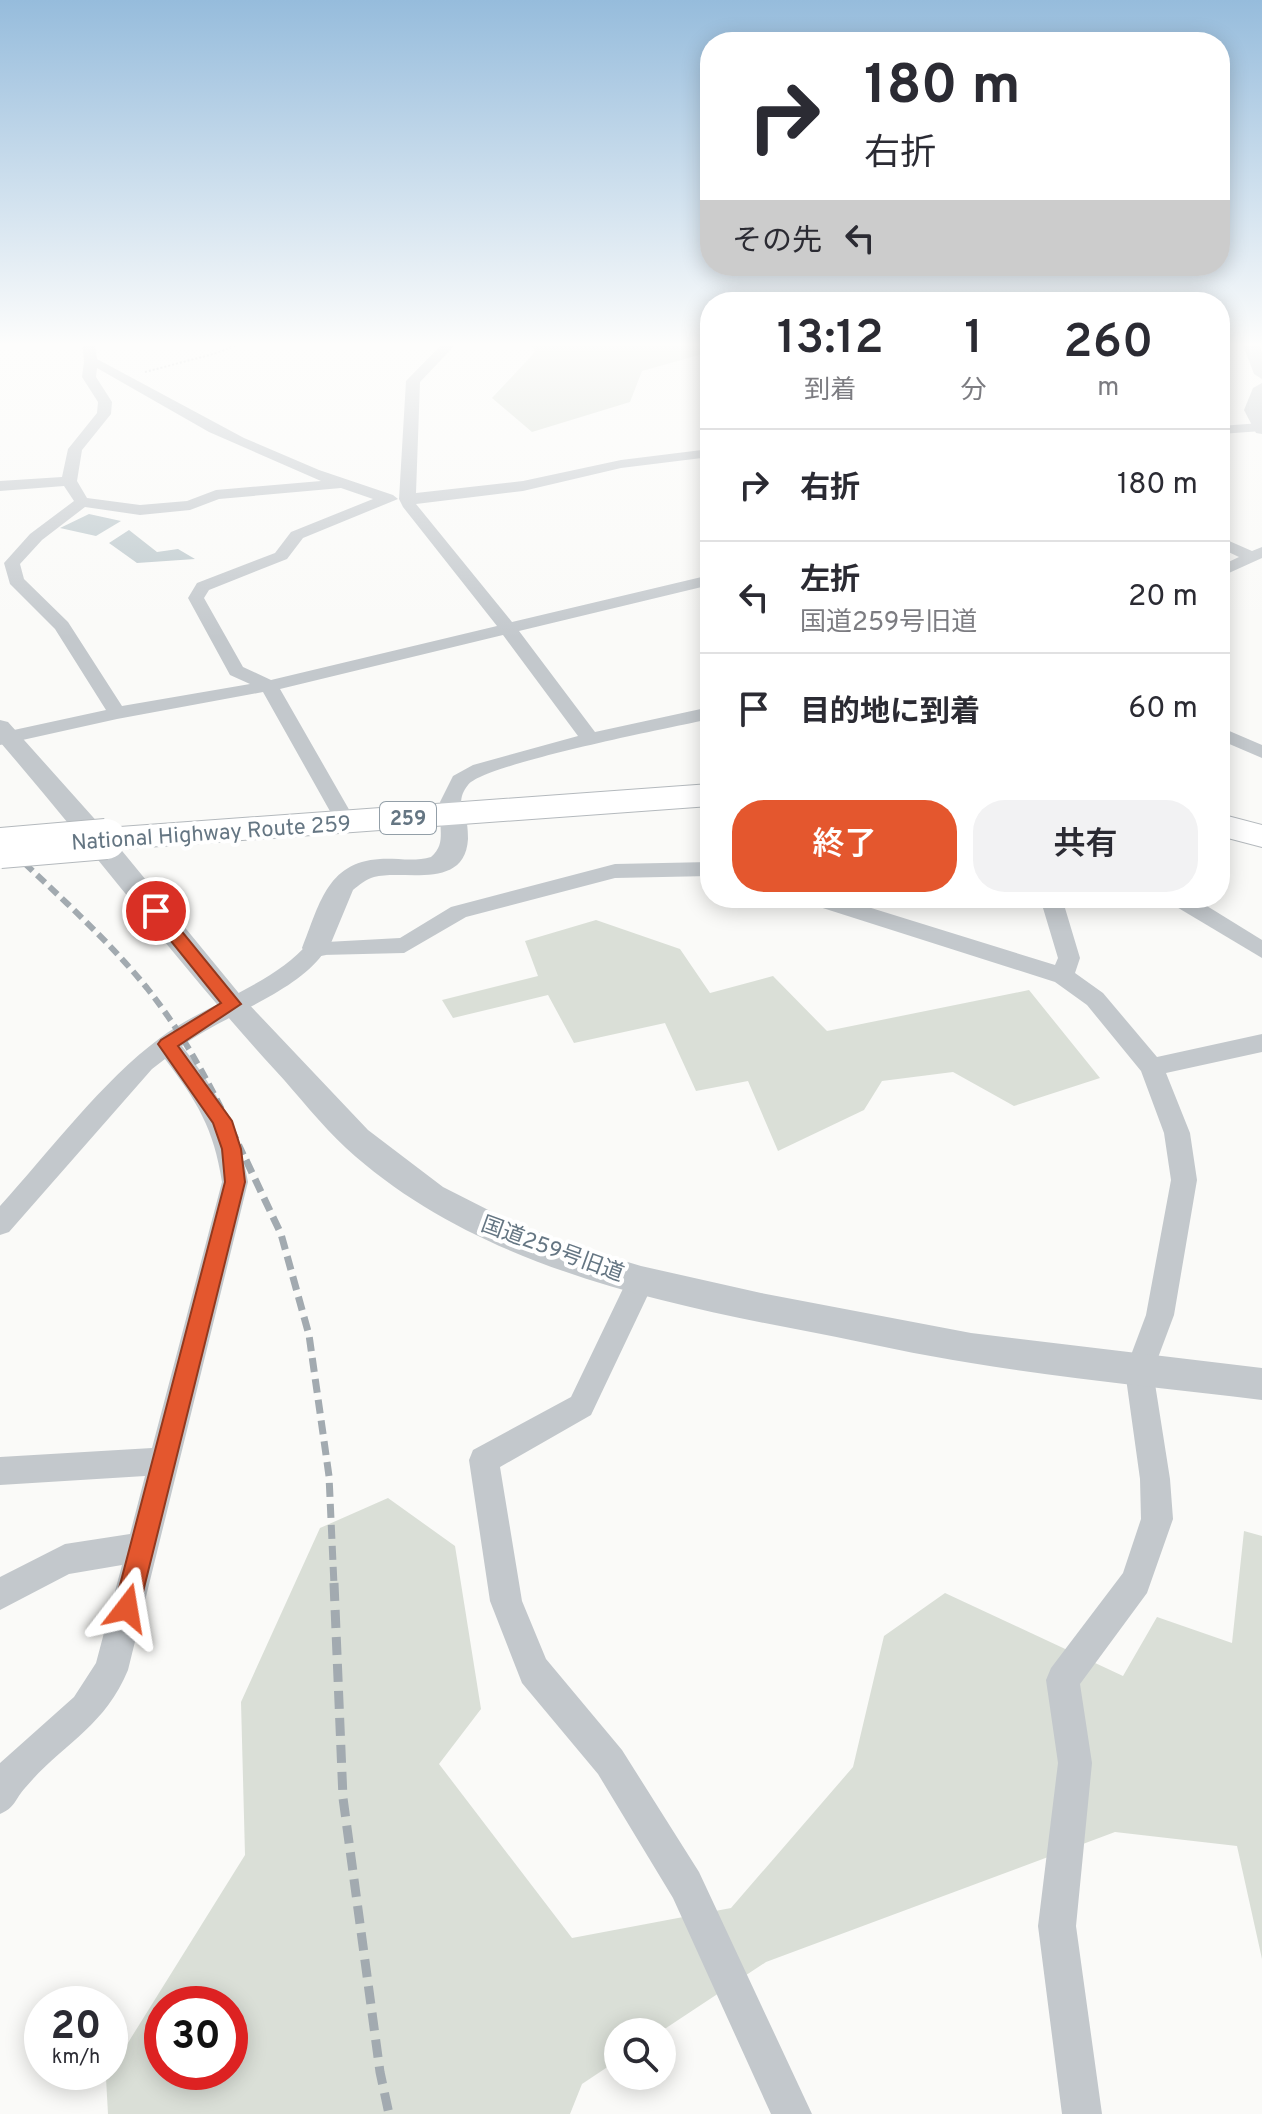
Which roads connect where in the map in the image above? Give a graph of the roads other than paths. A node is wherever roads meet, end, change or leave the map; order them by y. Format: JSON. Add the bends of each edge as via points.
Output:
{"nodes":[{"id":1,"x":82,"y":441,"type":"edge"},
{"id":2,"x":242,"y":441,"type":"edge"},
{"id":3,"x":410,"y":441,"type":"edge"},
{"id":4,"x":700,"y":454,"type":"edge"},
{"id":5,"x":69,"y":481,"type":"junction"},
{"id":6,"x":340,"y":484,"type":"junction"},
{"id":7,"x":0,"y":486,"type":"edge"},
{"id":8,"x":388,"y":498,"type":"junction"},
{"id":9,"x":82,"y":502,"type":"junction"},
{"id":10,"x":407,"y":502,"type":"junction"},
{"id":11,"x":1230,"y":546,"type":"edge"},
{"id":12,"x":1257,"y":555,"type":"edge"},
{"id":13,"x":1230,"y":567,"type":"edge"},
{"id":14,"x":700,"y":582,"type":"edge"},
{"id":15,"x":508,"y":629,"type":"junction"},
{"id":16,"x":269,"y":686,"type":"junction"},
{"id":17,"x":117,"y":713,"type":"junction"},
{"id":18,"x":700,"y":715,"type":"edge"},
{"id":19,"x":2,"y":734,"type":"edge"},
{"id":20,"x":1230,"y":738,"type":"edge"},
{"id":21,"x":590,"y":739,"type":"junction"},
{"id":22,"x":1262,"y":752,"type":"edge"},
{"id":23,"x":700,"y":796,"type":"edge"},
{"id":24,"x":453,"y":814,"type":"junction"},
{"id":25,"x":343,"y":823,"type":"junction"},
{"id":26,"x":1230,"y":828,"type":"edge"},
{"id":27,"x":1262,"y":836,"type":"edge"},
{"id":28,"x":0,"y":848,"type":"edge"},
{"id":29,"x":700,"y":869,"type":"edge"},
{"id":30,"x":847,"y":908,"type":"edge"},
{"id":31,"x":1054,"y":908,"type":"edge"},
{"id":32,"x":1194,"y":908,"type":"edge"},
{"id":33,"x":316,"y":948,"type":"junction"},
{"id":34,"x":1262,"y":950,"type":"edge"},
{"id":35,"x":1063,"y":976,"type":"junction"},
{"id":36,"x":232,"y":1004,"type":"junction"},
{"id":37,"x":1262,"y":1043,"type":"edge"},
{"id":38,"x":167,"y":1044,"type":"junction"},
{"id":39,"x":1152,"y":1067,"type":"junction"},
{"id":40,"x":0,"y":1224,"type":"edge"},
{"id":41,"x":641,"y":1280,"type":"junction"},
{"id":42,"x":1139,"y":1371,"type":"junction"},
{"id":43,"x":1262,"y":1384,"type":"edge"},
{"id":44,"x":164,"y":1461,"type":"junction"},
{"id":45,"x":0,"y":1471,"type":"edge"},
{"id":46,"x":142,"y":1547,"type":"junction"},
{"id":47,"x":0,"y":1594,"type":"edge"},
{"id":48,"x":0,"y":1796,"type":"edge"},
{"id":49,"x":792,"y":2114,"type":"edge"},
{"id":50,"x":1082,"y":2114,"type":"edge"}],
"edges":[{"from":1,"to":5,"type":"street","via":[[75,449]]},
{"from":2,"to":6,"type":"street"},
{"from":3,"to":10,"type":"street"},
{"from":4,"to":10,"type":"street"},
{"from":5,"to":7,"type":"street"},
{"from":5,"to":9,"type":"street"},
{"from":6,"to":8,"type":"street"},
{"from":6,"to":9,"type":"street","via":[[216,495],[190,505],[140,510]]},
{"from":8,"to":10,"type":"street"},
{"from":8,"to":16,"type":"street","via":[[297,535],[281,556],[203,587],[196,598],[236,671]]},
{"from":9,"to":17,"type":"street","via":[[12,563],[16,580],[62,626]]},
{"from":10,"to":15,"type":"street"},
{"from":11,"to":12,"type":"street"},
{"from":12,"to":13,"type":"street"},
{"from":14,"to":15,"type":"street"},
{"from":15,"to":16,"type":"street"},
{"from":15,"to":21,"type":"street"},
{"from":16,"to":17,"type":"street"},
{"from":16,"to":25,"type":"street"},
{"from":17,"to":19,"type":"street"},
{"from":18,"to":21,"type":"street"},
{"from":19,"to":36,"type":"street","name":"国道259号旧道","via":[[100,841]]},
{"from":20,"to":22,"type":"street"},
{"from":21,"to":24,"type":"street","via":[[460,780],[450,802]]},
{"from":23,"to":24,"type":"highway","name":"National Highway Route 259","number":"259"},
{"from":24,"to":25,"type":"highway","name":"National Highway Route 259","number":"259"},
{"from":24,"to":33,"type":"street","via":[[455,844],[440,862],[408,870],[376,868],[349,878]]},
{"from":25,"to":28,"type":"highway","name":"National Highway Route 259","number":"259","bridge":true},
{"from":26,"to":27,"type":"highway"},
{"from":29,"to":33,"type":"street","via":[[615,871],[459,912],[404,945]]},
{"from":30,"to":35,"type":"street"},
{"from":31,"to":35,"type":"street","via":[[1069,958]]},
{"from":32,"to":34,"type":"street"},
{"from":33,"to":36,"type":"street","via":[[306,961]]},
{"from":35,"to":39,"type":"street","via":[[1095,999]]},
{"from":36,"to":38,"type":"street"},
{"from":36,"to":41,"type":"street","name":"国道259号旧道","via":[[357,1139],[431,1196],[498,1231]]},
{"from":37,"to":39,"type":"street"},
{"from":38,"to":40,"type":"street","via":[[143,1063]]},
{"from":38,"to":44,"type":"street","via":[[222,1121],[235,1182]]},
{"from":39,"to":42,"type":"street","via":[[1177,1133],[1184,1180],[1160,1315]]},
{"from":41,"to":42,"type":"street","name":"国道259号旧道","via":[[971,1348]]},
{"from":41,"to":49,"type":"street","via":[[581,1406],[484,1460],[506,1601],[534,1671],[610,1762],[686,1885]]},
{"from":42,"to":43,"type":"street","name":"国道259号旧道"},
{"from":42,"to":50,"type":"street","via":[[1157,1519],[1136,1582],[1063,1680],[1075,1763],[1057,1926]]},
{"from":44,"to":45,"type":"street"},
{"from":44,"to":46,"type":"street"},
{"from":46,"to":47,"type":"street","via":[[65,1559]]},
{"from":46,"to":48,"type":"street","via":[[111,1670],[86,1709],[12,1776]]}]}
